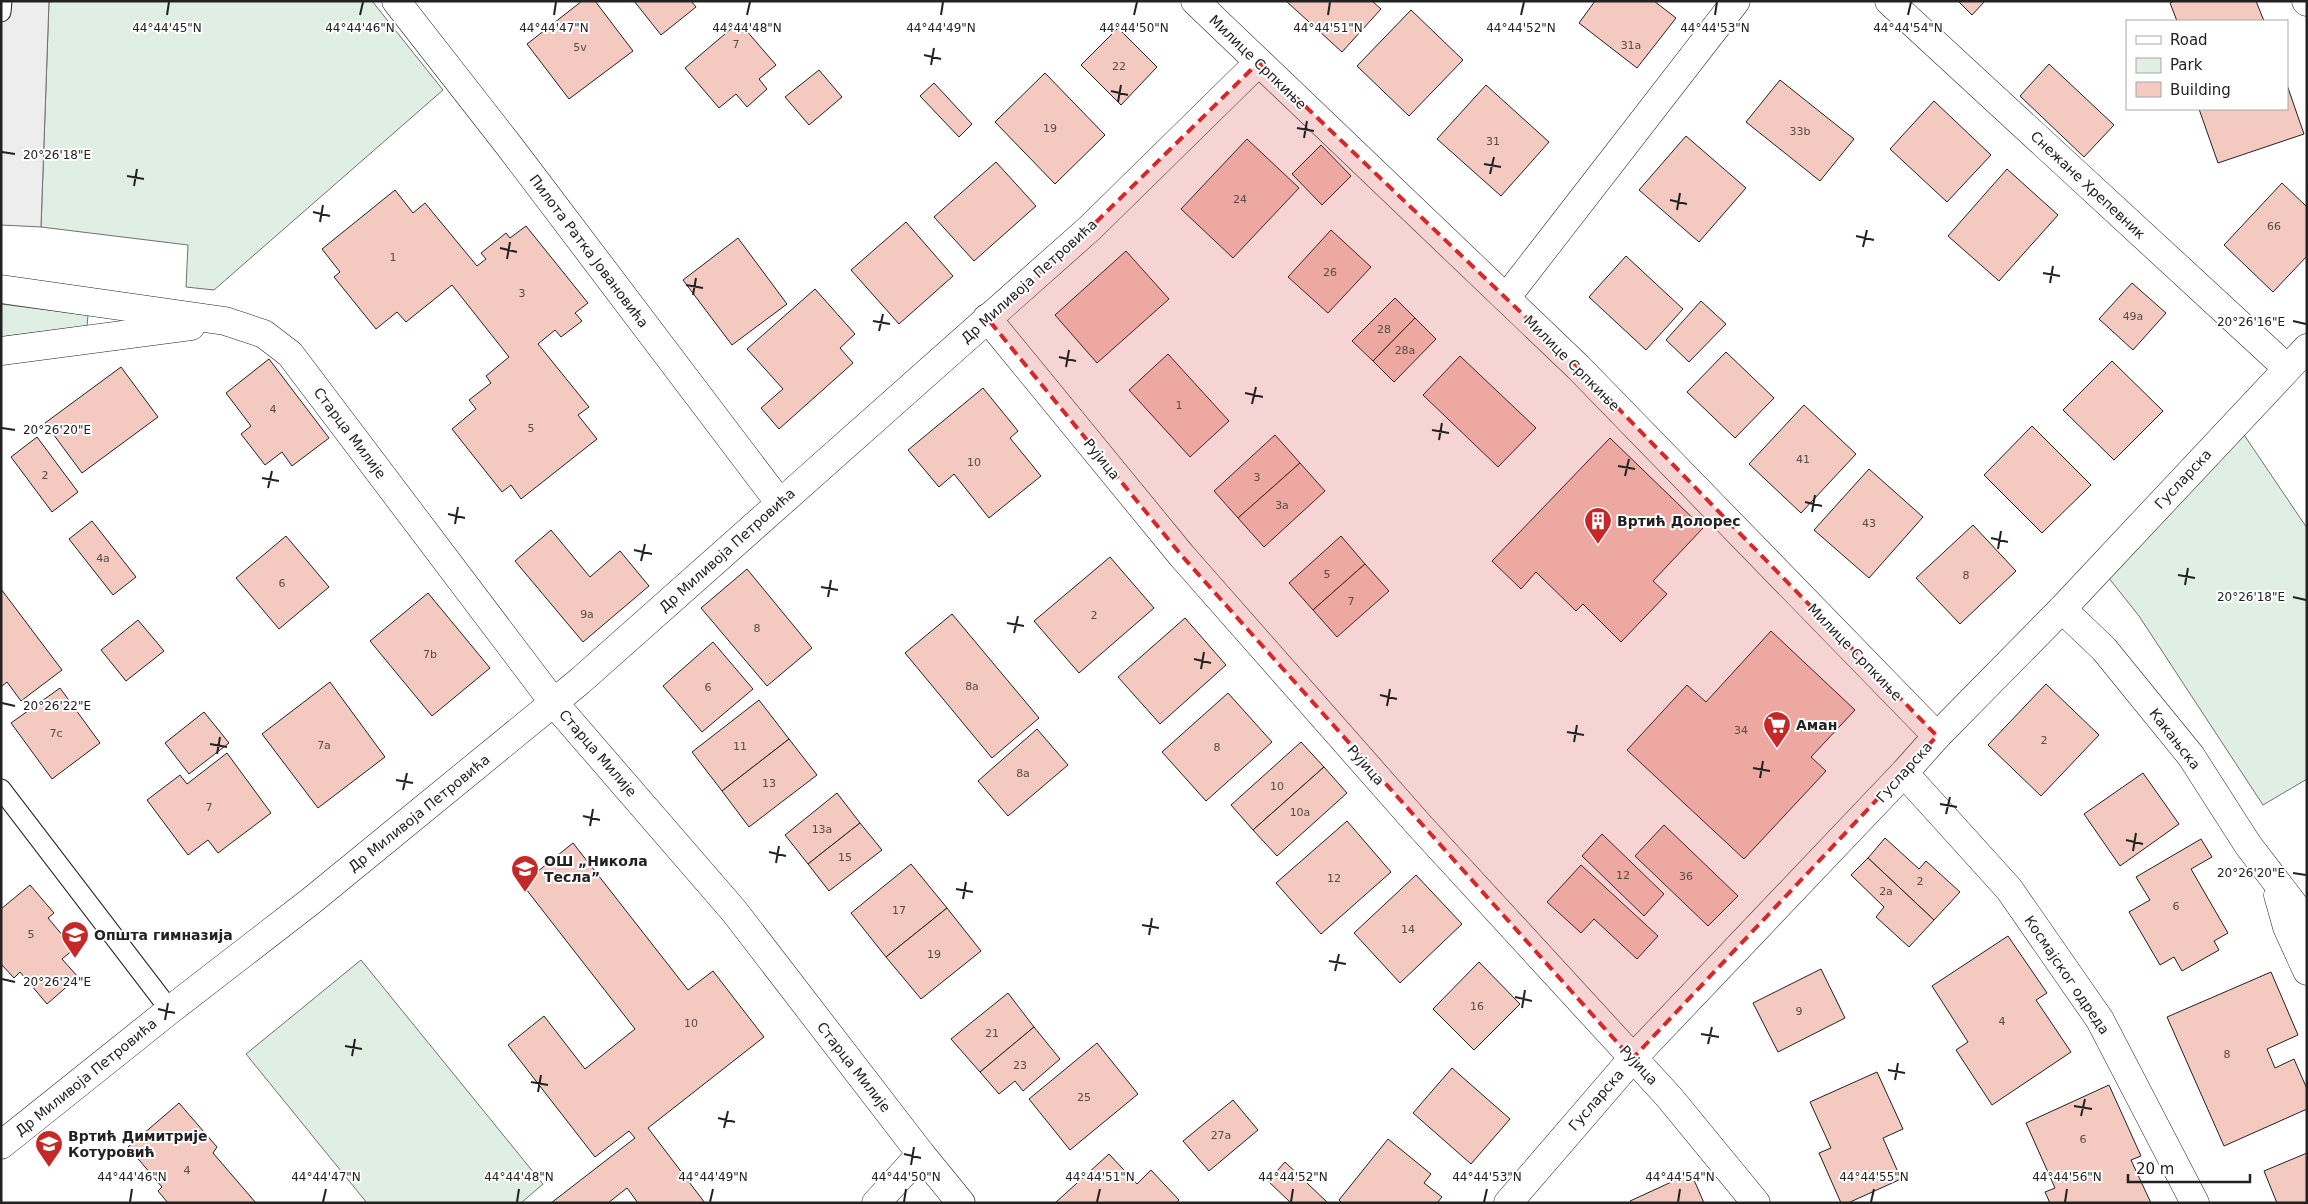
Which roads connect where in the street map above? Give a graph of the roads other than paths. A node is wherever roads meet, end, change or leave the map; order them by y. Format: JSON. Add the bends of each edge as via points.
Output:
{"nodes":[{"id":1,"x":2,"y":1,"type":"edge"},
{"id":2,"x":396,"y":1,"type":"edge"},
{"id":3,"x":1195,"y":1,"type":"edge"},
{"id":4,"x":1736,"y":1,"type":"edge"},
{"id":5,"x":1889,"y":1,"type":"edge"},
{"id":6,"x":1,"y":12,"type":"edge"},
{"id":7,"x":1259,"y":62,"type":"junction"},
{"id":8,"x":1,"y":289,"type":"edge"},
{"id":9,"x":1506,"y":298,"type":"junction"},
{"id":10,"x":987,"y":318,"type":"junction"},
{"id":11,"x":225,"y":322,"type":"junction"},
{"id":12,"x":2307,"y":348,"type":"edge"},
{"id":13,"x":1,"y":352,"type":"edge"},
{"id":14,"x":2287,"y":368,"type":"junction"},
{"id":15,"x":779,"y":502,"type":"junction"},
{"id":16,"x":2062,"y":609,"type":"junction"},
{"id":17,"x":554,"y":703,"type":"junction"},
{"id":18,"x":1936,"y":736,"type":"junction"},
{"id":19,"x":1904,"y":772,"type":"junction"},
{"id":20,"x":1,"y":789,"type":"edge"},
{"id":21,"x":2274,"y":881,"type":"junction"},
{"id":22,"x":2307,"y":922,"type":"edge"},
{"id":23,"x":2307,"y":971,"type":"edge"},
{"id":24,"x":170,"y":1010,"type":"junction"},
{"id":25,"x":1632,"y":1059,"type":"junction"},
{"id":26,"x":1,"y":1145,"type":"edge"},
{"id":27,"x":921,"y":1154,"type":"junction"},
{"id":28,"x":876,"y":1203,"type":"edge"},
{"id":29,"x":961,"y":1203,"type":"edge"},
{"id":30,"x":1508,"y":1203,"type":"edge"},
{"id":31,"x":1756,"y":1203,"type":"edge"},
{"id":32,"x":2194,"y":1203,"type":"edge"}],
"edges":[{"from":1,"to":6,"type":"lane"},
{"from":2,"to":15,"type":"street","name":"Пилота Ратка Јовановића","via":[[510,146]]},
{"from":3,"to":7,"type":"street","name":"Милице Српкиње"},
{"from":4,"to":9,"type":"street"},
{"from":5,"to":14,"type":"street","name":"Снежане Хрепевник"},
{"from":7,"to":9,"type":"street","name":"Милице Српкиње"},
{"from":7,"to":10,"type":"street","name":"Др Миливоја Петровића","via":[[1090,228]]},
{"from":8,"to":11,"type":"street","name":"Старца Милије"},
{"from":9,"to":18,"type":"street","name":"Милице Српкиње","via":[[1578,367]]},
{"from":10,"to":15,"type":"street","name":"Др Миливоја Петровића"},
{"from":10,"to":25,"type":"street","name":"Рујица","via":[[1182,556],[1412,817]]},
{"from":11,"to":13,"type":"street","name":"Старца Милије"},
{"from":11,"to":17,"type":"street","name":"Старца Милије","via":[[264,334],[290,354]]},
{"from":12,"to":14,"type":"street","name":"Гусларска"},
{"from":14,"to":16,"type":"street","name":"Гусларска"},
{"from":15,"to":17,"type":"street","name":"Др Миливоја Петровића"},
{"from":16,"to":18,"type":"street","name":"Гусларска"},
{"from":16,"to":21,"type":"street","name":"Какањска","via":[[2104,649],[2191,756]]},
{"from":17,"to":24,"type":"street","name":"Др Миливоја Петровића","via":[[311,901]]},
{"from":17,"to":27,"type":"street","name":"Старца Милије","via":[[734,911]]},
{"from":18,"to":19,"type":"street","name":"Гусларска"},
{"from":19,"to":25,"type":"street","name":"Гусларска"},
{"from":19,"to":32,"type":"street","name":"Космајског одреда","via":[[2009,889],[2100,1020]]},
{"from":20,"to":24,"type":"lane","name":"Др Миливоја Петровића"},
{"from":21,"to":22,"type":"street","name":"Какањска"},
{"from":21,"to":23,"type":"street","name":"Какањска","via":[[2287,927]]},
{"from":24,"to":26,"type":"street","name":"Др Миливоја Петровића"},
{"from":25,"to":30,"type":"street","name":"Гусларска"},
{"from":25,"to":31,"type":"street","name":"Рујица","via":[[1700,1133]]},
{"from":27,"to":28,"type":"street"},
{"from":27,"to":29,"type":"street","name":"Старца Милије"}]}
